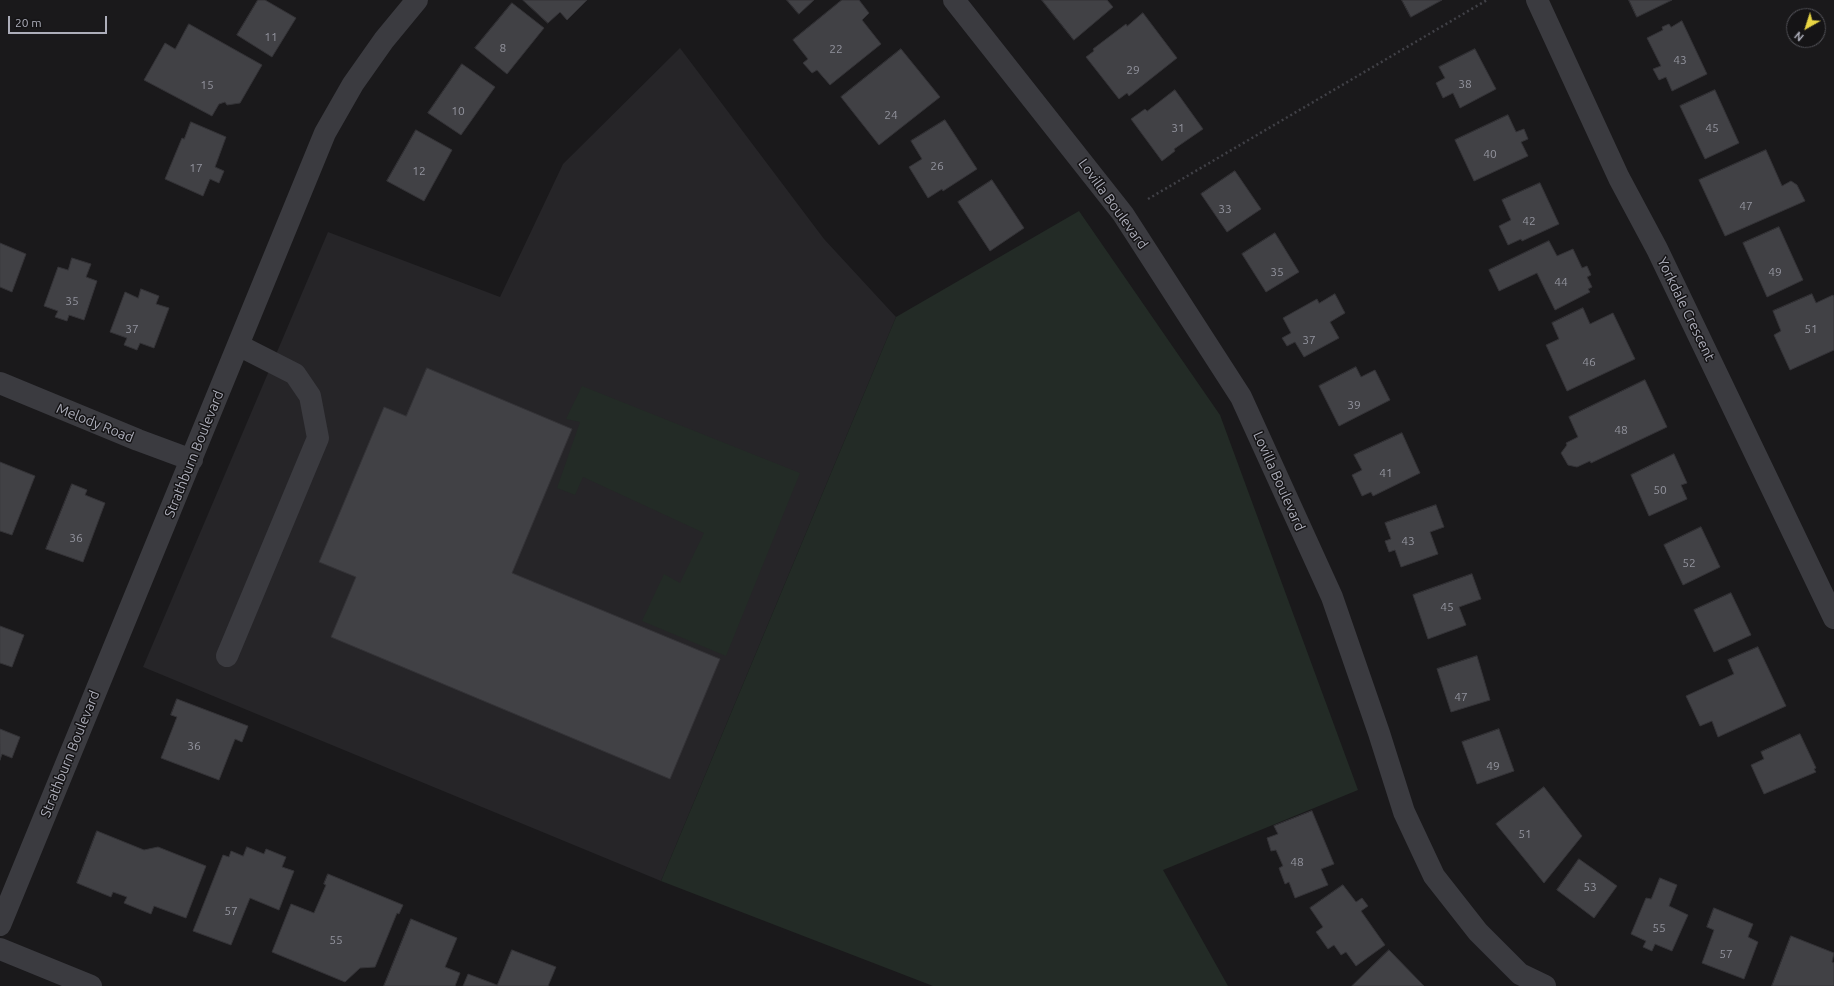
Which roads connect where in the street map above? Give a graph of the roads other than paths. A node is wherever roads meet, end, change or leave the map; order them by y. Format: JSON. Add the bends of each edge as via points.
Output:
{"nodes":[{"id":1,"x":417,"y":0,"type":"edge"},
{"id":2,"x":954,"y":0,"type":"edge"},
{"id":3,"x":1537,"y":0,"type":"edge"},
{"id":4,"x":238,"y":345,"type":"junction"},
{"id":5,"x":0,"y":383,"type":"edge"},
{"id":6,"x":192,"y":460,"type":"junction"},
{"id":7,"x":1834,"y":618,"type":"edge"},
{"id":8,"x":227,"y":656,"type":"dead end"},
{"id":9,"x":0,"y":925,"type":"edge"},
{"id":10,"x":0,"y":949,"type":"edge"},
{"id":11,"x":91,"y":986,"type":"edge"},
{"id":12,"x":1545,"y":986,"type":"edge"}],
"edges":[{"from":1,"to":4,"type":"street","name":"Strathburn Boulevard","via":[[352,84],[325,133]]},
{"from":2,"to":12,"type":"street","name":"Lovilla Boulevard","via":[[1123,214],[1241,397],[1332,597],[1404,812],[1434,876],[1478,932],[1520,974]]},
{"from":3,"to":7,"type":"street","name":"Yorkdale Crescent","via":[[1619,178],[1657,249]]},
{"from":4,"to":6,"type":"street","name":"Strathburn Boulevard"},
{"from":4,"to":8,"type":"street","via":[[295,374],[310,396],[318,438]]},
{"from":5,"to":6,"type":"street","name":"Melody Road"},
{"from":6,"to":9,"type":"street","name":"Strathburn Boulevard"},
{"from":10,"to":11,"type":"street"}]}
